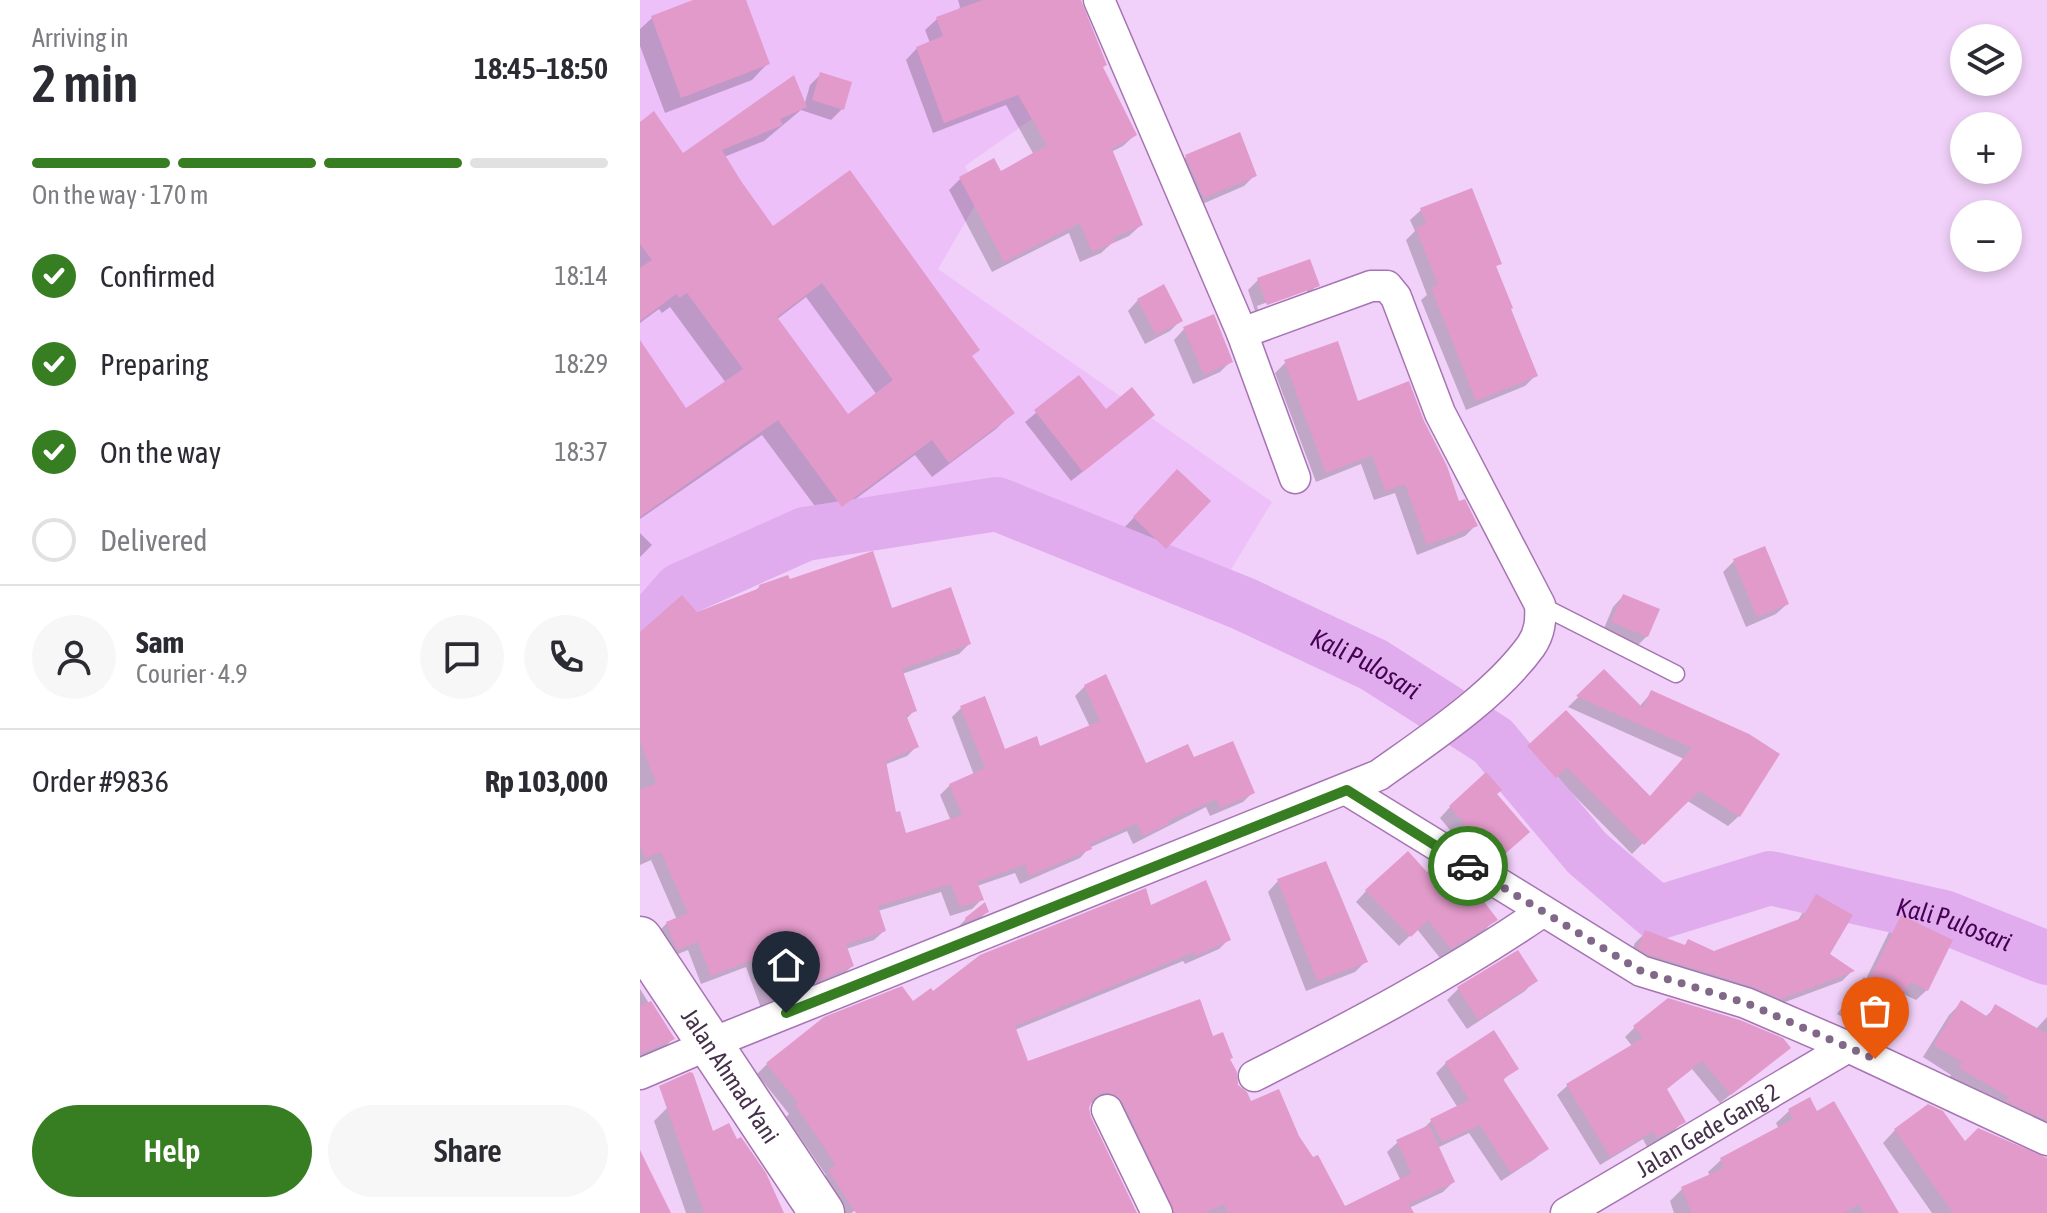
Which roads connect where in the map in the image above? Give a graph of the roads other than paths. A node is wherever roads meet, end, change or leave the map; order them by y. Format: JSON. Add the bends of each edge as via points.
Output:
{"nodes":[{"id":1,"x":1099,"y":0,"type":"edge"},
{"id":2,"x":1242,"y":333,"type":"junction"},
{"id":3,"x":1295,"y":478,"type":"dead end"},
{"id":4,"x":1537,"y":625,"type":"junction"},
{"id":5,"x":1676,"y":674,"type":"dead end"},
{"id":6,"x":1347,"y":790,"type":"junction"},
{"id":7,"x":1542,"y":912,"type":"junction"},
{"id":8,"x":640,"y":939,"type":"edge"},
{"id":9,"x":709,"y":1044,"type":"junction"},
{"id":10,"x":1848,"y":1047,"type":"junction"},
{"id":11,"x":640,"y":1074,"type":"edge"},
{"id":12,"x":1254,"y":1076,"type":"dead end"},
{"id":13,"x":1107,"y":1110,"type":"dead end"},
{"id":14,"x":2043,"y":1131,"type":"edge"},
{"id":15,"x":822,"y":1213,"type":"edge"},
{"id":16,"x":1157,"y":1213,"type":"edge"},
{"id":17,"x":1566,"y":1213,"type":"edge"}],
"edges":[{"from":1,"to":2,"type":"street"},
{"from":2,"to":3,"type":"street"},
{"from":2,"to":4,"type":"street","via":[[1371,286],[1387,286]]},
{"from":4,"to":5,"type":"lane"},
{"from":4,"to":6,"type":"street","via":[[1492,687],[1379,775]]},
{"from":6,"to":7,"type":"street"},
{"from":6,"to":9,"type":"street"},
{"from":7,"to":10,"type":"street","via":[[1641,971],[1746,1003]]},
{"from":7,"to":12,"type":"street","via":[[1381,1012]]},
{"from":8,"to":9,"type":"main road","name":"Jalan Ahmad Yani"},
{"from":9,"to":11,"type":"street"},
{"from":9,"to":15,"type":"main road","name":"Jalan Ahmad Yani"},
{"from":10,"to":14,"type":"street"},
{"from":10,"to":17,"type":"street","name":"Jalan Gede Gang 2"},
{"from":13,"to":16,"type":"street"}]}
